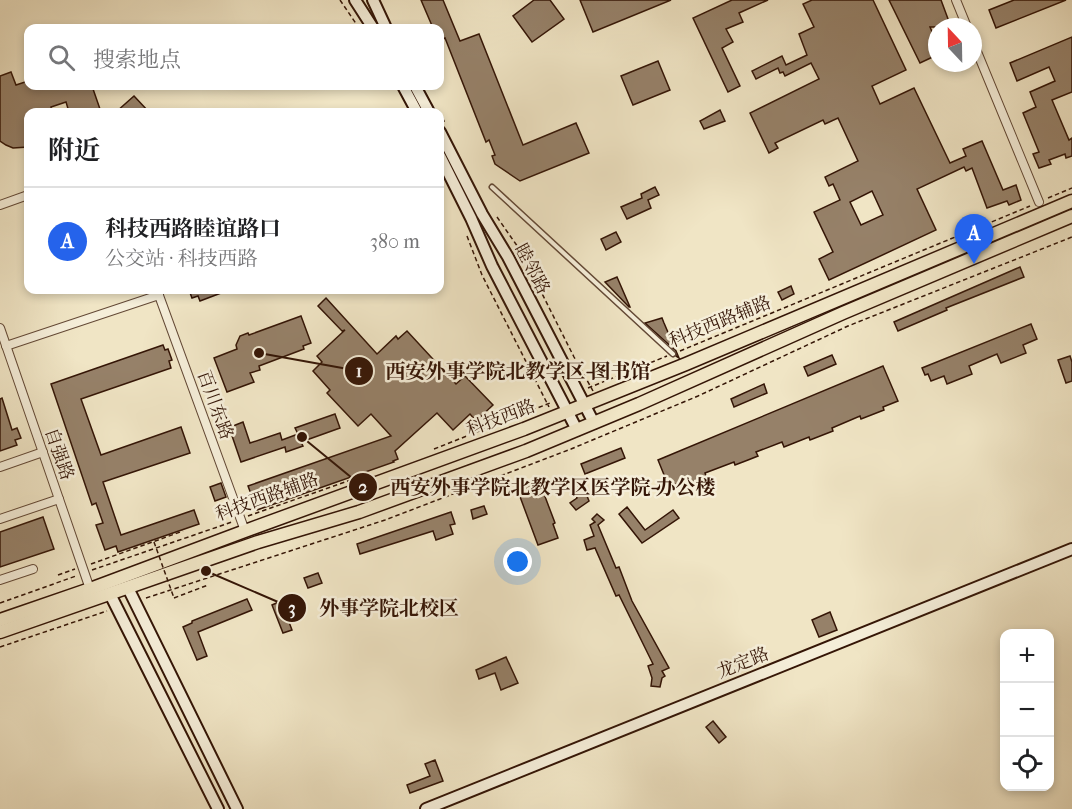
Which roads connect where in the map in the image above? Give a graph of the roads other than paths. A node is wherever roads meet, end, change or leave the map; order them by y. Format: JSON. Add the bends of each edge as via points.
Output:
{"nodes":[{"id":1,"x":355,"y":0,"type":"edge"},
{"id":2,"x":373,"y":0,"type":"edge"},
{"id":3,"x":956,"y":0,"type":"edge"},
{"id":4,"x":963,"y":18,"type":"edge"},
{"id":5,"x":370,"y":24,"type":"edge"},
{"id":6,"x":384,"y":24,"type":"edge"},
{"id":7,"x":982,"y":64,"type":"edge"},
{"id":8,"x":405,"y":90,"type":"edge"},
{"id":9,"x":417,"y":90,"type":"edge"},
{"id":10,"x":415,"y":108,"type":"edge"},
{"id":11,"x":427,"y":108,"type":"edge"},
{"id":12,"x":444,"y":140,"type":"edge"},
{"id":13,"x":444,"y":164,"type":"edge"},
{"id":14,"x":492,"y":187,"type":"dead end"},
{"id":15,"x":24,"y":196,"type":"edge"},
{"id":16,"x":1072,"y":201,"type":"edge"},
{"id":17,"x":1039,"y":202,"type":"road end"},
{"id":18,"x":0,"y":205,"type":"edge"},
{"id":19,"x":1072,"y":216,"type":"edge"},
{"id":20,"x":152,"y":294,"type":"edge"},
{"id":21,"x":159,"y":294,"type":"edge"},
{"id":22,"x":0,"y":328,"type":"edge"},
{"id":23,"x":6,"y":346,"type":"junction"},
{"id":24,"x":673,"y":354,"type":"road end"},
{"id":25,"x":584,"y":405,"type":"junction"},
{"id":26,"x":567,"y":412,"type":"junction"},
{"id":27,"x":594,"y":423,"type":"junction"},
{"id":28,"x":577,"y":430,"type":"junction"},
{"id":29,"x":43,"y":452,"type":"junction"},
{"id":30,"x":0,"y":467,"type":"edge"},
{"id":31,"x":59,"y":499,"type":"junction"},
{"id":32,"x":0,"y":519,"type":"edge"},
{"id":33,"x":243,"y":525,"type":"junction"},
{"id":34,"x":1072,"y":549,"type":"edge"},
{"id":35,"x":33,"y":569,"type":"dead end"},
{"id":36,"x":0,"y":580,"type":"edge"},
{"id":37,"x":128,"y":588,"type":"junction"},
{"id":38,"x":90,"y":589,"type":"junction"},
{"id":39,"x":110,"y":594,"type":"junction"},
{"id":40,"x":0,"y":620,"type":"edge"},
{"id":41,"x":0,"y":632,"type":"edge"},
{"id":42,"x":218,"y":809,"type":"edge"},
{"id":43,"x":237,"y":809,"type":"edge"},
{"id":44,"x":426,"y":809,"type":"edge"}],
"edges":[{"from":1,"to":5,"type":"street"},
{"from":2,"to":6,"type":"street"},
{"from":3,"to":4,"type":"street"},
{"from":7,"to":17,"type":"street"},
{"from":8,"to":10,"type":"street"},
{"from":9,"to":11,"type":"street"},
{"from":12,"to":25,"type":"street","name":"睦邻路"},
{"from":13,"to":26,"type":"street","name":"睦邻路"},
{"from":14,"to":24,"type":"lane"},
{"from":15,"to":18,"type":"street"},
{"from":16,"to":25,"type":"main road","name":"科技西路"},
{"from":19,"to":27,"type":"main road"},
{"from":20,"to":23,"type":"street"},
{"from":21,"to":33,"type":"street","name":"百川东路"},
{"from":22,"to":23,"type":"street","name":"自强路"},
{"from":23,"to":29,"type":"street","name":"自强路"},
{"from":25,"to":26,"type":"main road","name":"科技西路"},
{"from":25,"to":27,"type":"street","name":"睦邻路"},
{"from":26,"to":28,"type":"street","name":"睦邻路"},
{"from":26,"to":33,"type":"main road","name":"科技西路"},
{"from":27,"to":28,"type":"main road"},
{"from":28,"to":37,"type":"main road","via":[[358,512]]},
{"from":29,"to":30,"type":"street"},
{"from":29,"to":31,"type":"street","name":"自强路"},
{"from":31,"to":32,"type":"street"},
{"from":31,"to":38,"type":"street","name":"自强路"},
{"from":33,"to":38,"type":"main road","name":"科技西路"},
{"from":34,"to":44,"type":"street","name":"龙定路"},
{"from":35,"to":36,"type":"street"},
{"from":37,"to":39,"type":"main road"},
{"from":37,"to":43,"type":"street"},
{"from":38,"to":40,"type":"main road","name":"科技西路"},
{"from":39,"to":41,"type":"main road"},
{"from":39,"to":42,"type":"street"}]}
